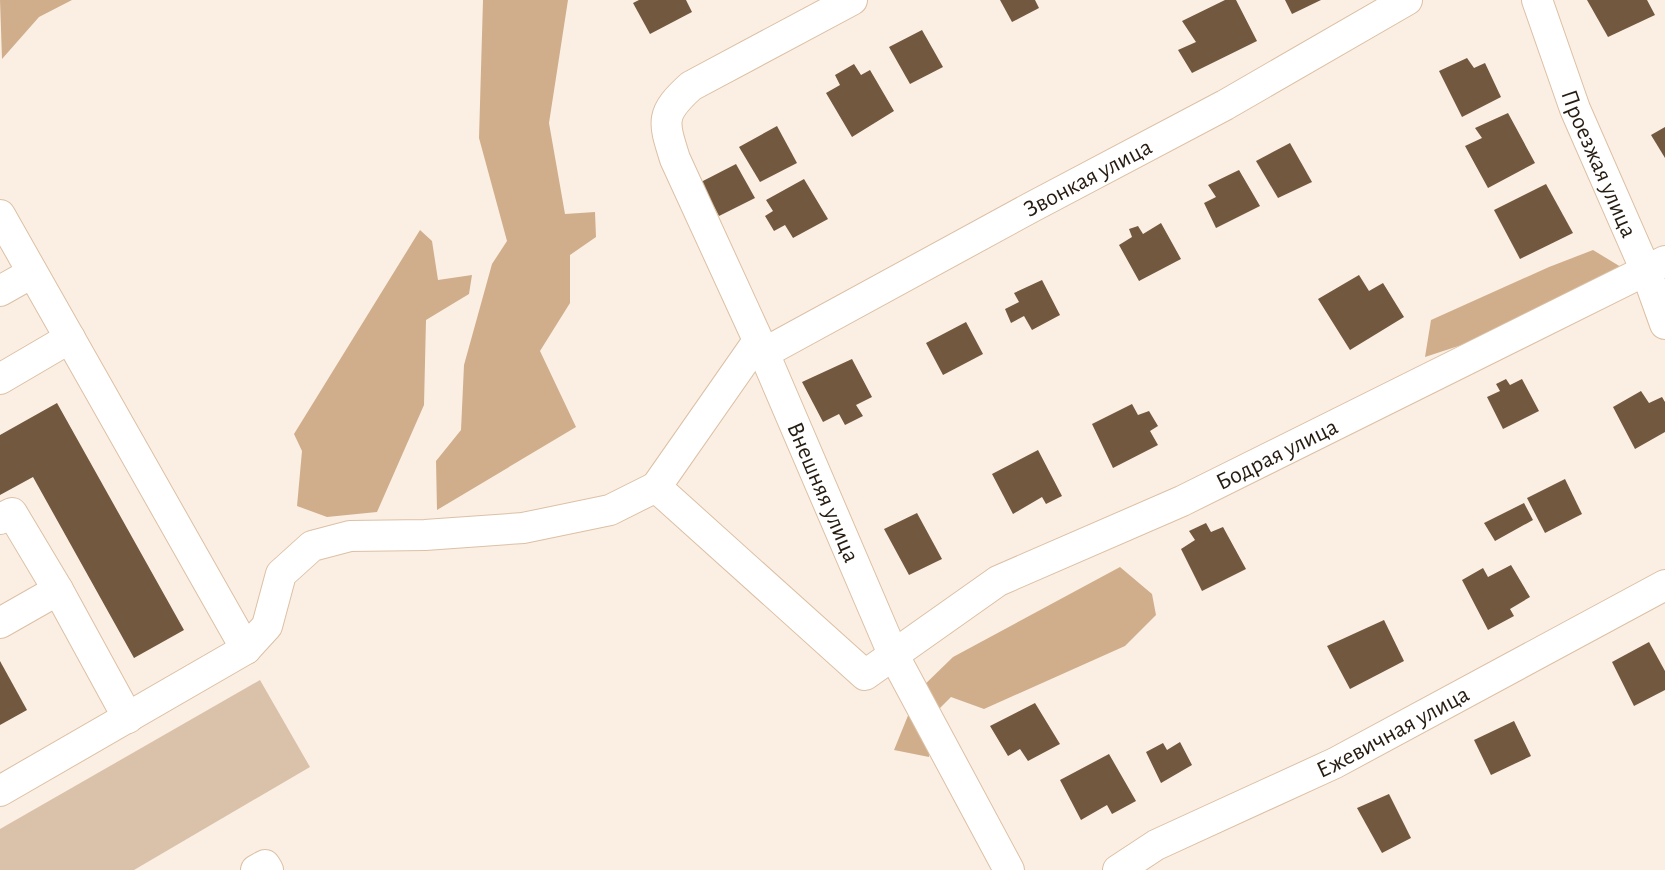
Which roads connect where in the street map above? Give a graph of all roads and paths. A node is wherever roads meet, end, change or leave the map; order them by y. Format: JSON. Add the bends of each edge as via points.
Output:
{"nodes":[{"id":1,"x":852,"y":0,"type":"edge"},
{"id":2,"x":1407,"y":0,"type":"edge"},
{"id":3,"x":1537,"y":0,"type":"edge"},
{"id":4,"x":0,"y":215,"type":"edge"},
{"id":5,"x":1655,"y":266,"type":"edge"},
{"id":6,"x":32,"y":273,"type":"junction"},
{"id":7,"x":0,"y":291,"type":"edge"},
{"id":8,"x":1665,"y":324,"type":"edge"},
{"id":9,"x":70,"y":338,"type":"junction"},
{"id":10,"x":761,"y":347,"type":"junction"},
{"id":11,"x":0,"y":379,"type":"edge"},
{"id":12,"x":656,"y":487,"type":"junction"},
{"id":13,"x":0,"y":519,"type":"edge"},
{"id":14,"x":1665,"y":585,"type":"edge"},
{"id":15,"x":58,"y":590,"type":"junction"},
{"id":16,"x":0,"y":623,"type":"edge"},
{"id":17,"x":246,"y":649,"type":"junction"},
{"id":18,"x":893,"y":654,"type":"junction"},
{"id":19,"x":128,"y":718,"type":"junction"},
{"id":20,"x":0,"y":791,"type":"edge"},
{"id":21,"x":256,"y":870,"type":"edge"},
{"id":22,"x":268,"y":870,"type":"edge"},
{"id":23,"x":1009,"y":870,"type":"edge"},
{"id":24,"x":1118,"y":870,"type":"edge"}],
"edges":[{"from":1,"to":10,"type":"street","name":"Внешняя улица","via":[[691,86],[670,105],[665,127],[675,159]]},
{"from":2,"to":10,"type":"street","name":"Звонкая улица","via":[[1225,105]]},
{"from":3,"to":5,"type":"street","name":"Проезжая улица","via":[[1575,109]]},
{"from":4,"to":6,"type":"street"},
{"from":5,"to":8,"type":"street","name":"Проезжая улица"},
{"from":5,"to":18,"type":"street","name":"Бодрая улица","via":[[1182,501],[999,581]]},
{"from":6,"to":7,"type":"street"},
{"from":6,"to":9,"type":"street"},
{"from":9,"to":11,"type":"street"},
{"from":9,"to":17,"type":"street"},
{"from":10,"to":12,"type":"street"},
{"from":10,"to":18,"type":"street","name":"Внешняя улица"},
{"from":12,"to":17,"type":"street","via":[[610,510],[523,528],[350,536],[312,546],[281,574],[267,626]]},
{"from":12,"to":18,"type":"street","name":"Бодрая улица","via":[[865,675]]},
{"from":13,"to":15,"type":"street","via":[[12,513]]},
{"from":14,"to":24,"type":"street","name":"Ежевичная улица","via":[[1335,763],[1156,845]]},
{"from":15,"to":16,"type":"street"},
{"from":15,"to":19,"type":"street"},
{"from":17,"to":19,"type":"street"},
{"from":18,"to":23,"type":"street","name":"Внешняя улица"},
{"from":19,"to":20,"type":"street"},
{"from":21,"to":22,"type":"street","via":[[265,865]]}]}
